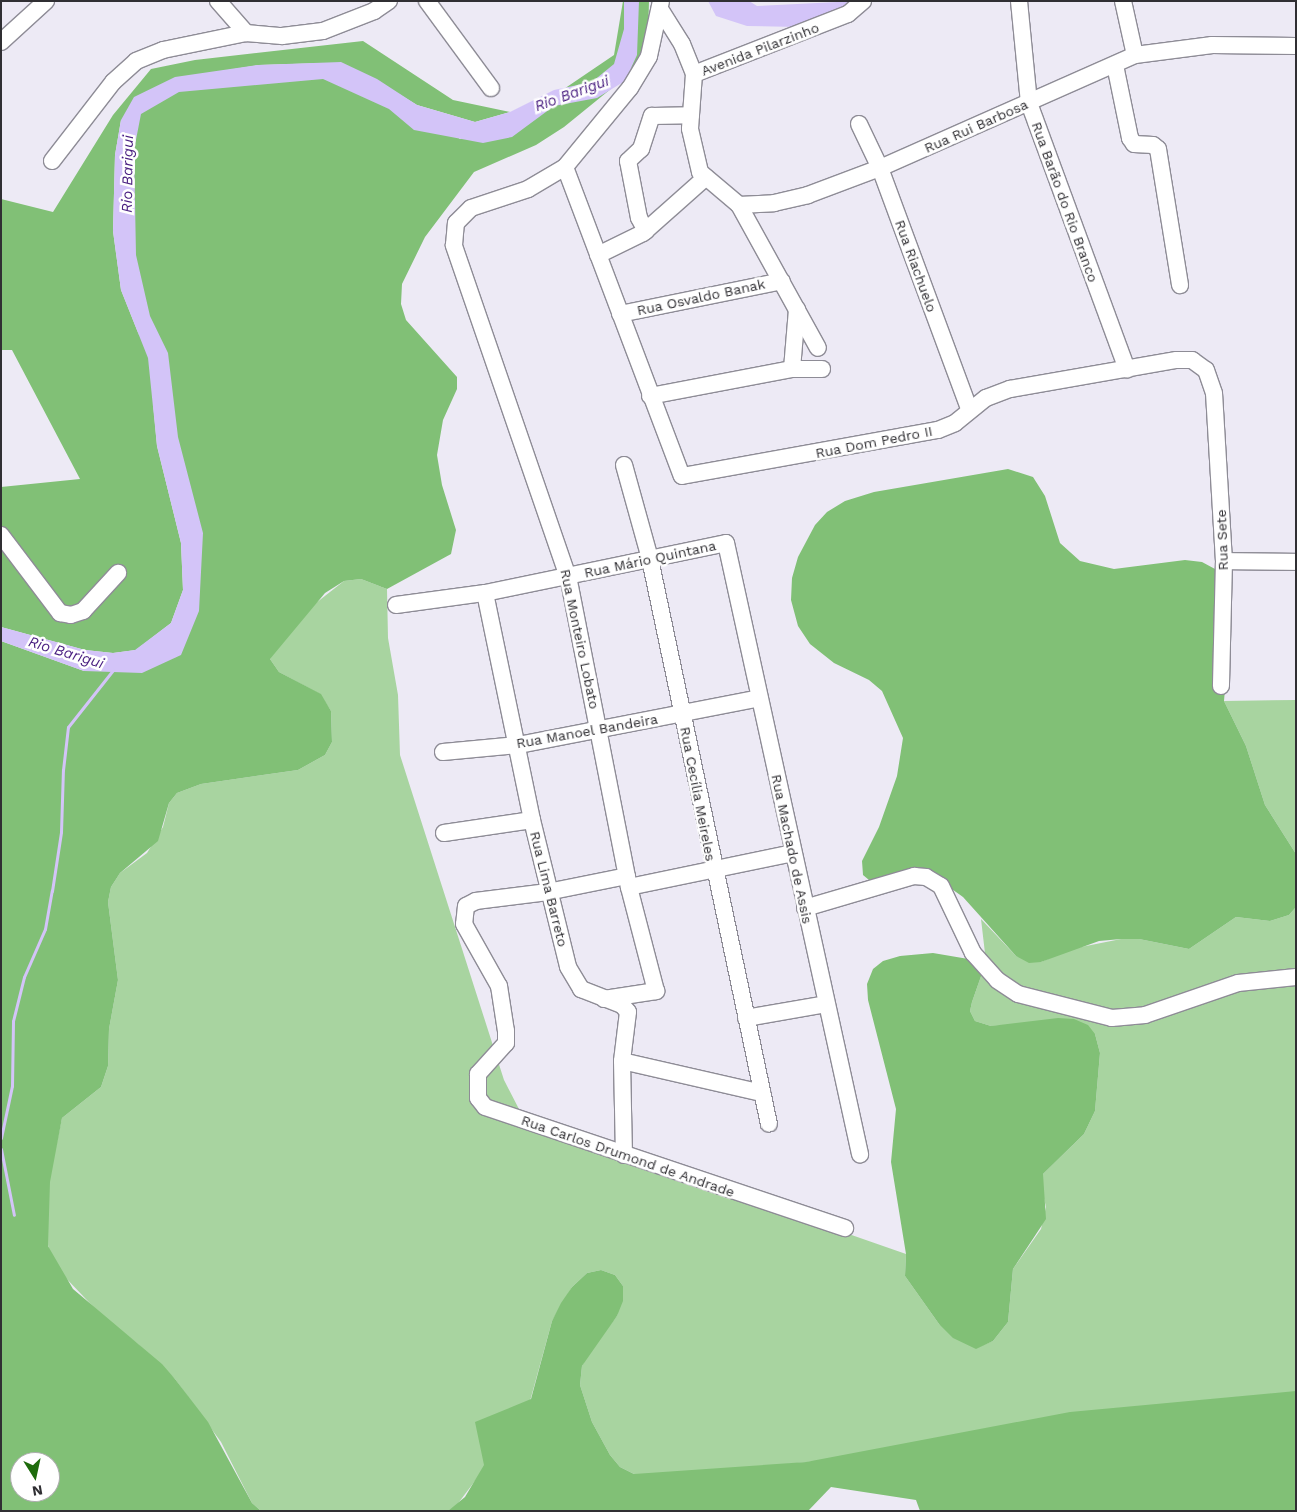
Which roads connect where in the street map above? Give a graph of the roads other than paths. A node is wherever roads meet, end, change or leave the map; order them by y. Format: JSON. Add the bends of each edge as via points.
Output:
{"nodes":[{"id":1,"x":46,"y":1,"type":"edge"},
{"id":2,"x":218,"y":1,"type":"edge"},
{"id":3,"x":389,"y":1,"type":"edge"},
{"id":4,"x":427,"y":1,"type":"edge"},
{"id":5,"x":863,"y":1,"type":"edge"},
{"id":6,"x":1019,"y":1,"type":"edge"},
{"id":7,"x":1123,"y":1,"type":"edge"},
{"id":8,"x":661,"y":5,"type":"edge"},
{"id":9,"x":246,"y":33,"type":"junction"},
{"id":10,"x":1,"y":42,"type":"edge"},
{"id":11,"x":1296,"y":46,"type":"edge"},
{"id":12,"x":1136,"y":55,"type":"junction"},
{"id":13,"x":1115,"y":65,"type":"junction"},
{"id":14,"x":694,"y":74,"type":"junction"},
{"id":15,"x":491,"y":88,"type":"dead end"},
{"id":16,"x":1029,"y":103,"type":"junction"},
{"id":17,"x":691,"y":115,"type":"junction"},
{"id":18,"x":859,"y":124,"type":"dead end"},
{"id":19,"x":52,"y":161,"type":"dead end"},
{"id":20,"x":565,"y":167,"type":"junction"},
{"id":21,"x":880,"y":168,"type":"junction"},
{"id":22,"x":706,"y":177,"type":"junction"},
{"id":23,"x":739,"y":204,"type":"junction"},
{"id":24,"x":646,"y":231,"type":"junction"},
{"id":25,"x":598,"y":255,"type":"junction"},
{"id":26,"x":782,"y":281,"type":"junction"},
{"id":27,"x":1180,"y":285,"type":"dead end"},
{"id":28,"x":796,"y":309,"type":"junction"},
{"id":29,"x":620,"y":314,"type":"junction"},
{"id":30,"x":818,"y":348,"type":"dead end"},
{"id":31,"x":822,"y":368,"type":"dead end"},
{"id":32,"x":792,"y":369,"type":"junction"},
{"id":33,"x":1127,"y":370,"type":"junction"},
{"id":34,"x":1214,"y":393,"type":"joint"},
{"id":35,"x":650,"y":396,"type":"junction"},
{"id":36,"x":969,"y":410,"type":"junction"},
{"id":37,"x":624,"y":465,"type":"dead end"},
{"id":38,"x":1,"y":535,"type":"edge"},
{"id":39,"x":726,"y":543,"type":"joint"},
{"id":40,"x":650,"y":559,"type":"junction"},
{"id":41,"x":1224,"y":560,"type":"junction"},
{"id":42,"x":1296,"y":562,"type":"edge"},
{"id":43,"x":118,"y":573,"type":"dead end"},
{"id":44,"x":568,"y":577,"type":"junction"},
{"id":45,"x":485,"y":592,"type":"junction"},
{"id":46,"x":396,"y":605,"type":"dead end"},
{"id":47,"x":1221,"y":686,"type":"dead end"},
{"id":48,"x":760,"y":698,"type":"junction"},
{"id":49,"x":682,"y":714,"type":"junction"},
{"id":50,"x":599,"y":730,"type":"junction"},
{"id":51,"x":518,"y":745,"type":"junction"},
{"id":52,"x":443,"y":752,"type":"dead end"},
{"id":53,"x":532,"y":820,"type":"junction"},
{"id":54,"x":444,"y":833,"type":"dead end"},
{"id":55,"x":793,"y":853,"type":"junction"},
{"id":56,"x":714,"y":870,"type":"junction"},
{"id":57,"x":628,"y":881,"type":"junction"},
{"id":58,"x":548,"y":892,"type":"junction"},
{"id":59,"x":805,"y":908,"type":"junction"},
{"id":60,"x":1296,"y":977,"type":"edge"},
{"id":61,"x":604,"y":999,"type":"junction"},
{"id":62,"x":826,"y":1004,"type":"junction"},
{"id":63,"x":746,"y":1018,"type":"junction"},
{"id":64,"x":622,"y":1061,"type":"junction"},
{"id":65,"x":762,"y":1093,"type":"junction"},
{"id":66,"x":769,"y":1124,"type":"dead end"},
{"id":67,"x":860,"y":1154,"type":"dead end"},
{"id":68,"x":624,"y":1155,"type":"junction"},
{"id":69,"x":845,"y":1228,"type":"dead end"}],
"edges":[{"from":1,"to":10,"type":"street"},
{"from":2,"to":9,"type":"street"},
{"from":3,"to":9,"type":"street","via":[[374,11],[323,31],[282,36]]},
{"from":4,"to":15,"type":"street"},
{"from":5,"to":14,"type":"street","name":"Avenida Pilarzinho","via":[[848,14]]},
{"from":6,"to":16,"type":"street","name":"Rua Barão do Rio Branco"},
{"from":7,"to":12,"type":"street"},
{"from":8,"to":14,"type":"street","name":"Avenida Pilarzinho"},
{"from":8,"to":20,"type":"street","via":[[649,56],[630,88]]},
{"from":9,"to":19,"type":"street","via":[[163,50],[136,61],[113,82]]},
{"from":11,"to":12,"type":"street","name":"Rua Rui Barbosa","via":[[1212,44]]},
{"from":12,"to":13,"type":"street","name":"Rua Rui Barbosa"},
{"from":13,"to":16,"type":"street","name":"Rua Rui Barbosa"},
{"from":13,"to":27,"type":"street","via":[[1130,138],[1134,144],[1153,144],[1158,148]]},
{"from":14,"to":17,"type":"street"},
{"from":16,"to":21,"type":"street","name":"Rua Rui Barbosa"},
{"from":16,"to":33,"type":"street","name":"Rua Barão do Rio Branco"},
{"from":17,"to":22,"type":"street","via":[[694,150],[700,172]]},
{"from":17,"to":24,"type":"street","via":[[652,116],[641,149],[628,161],[639,218]]},
{"from":18,"to":21,"type":"street","name":"Rua Riachuelo"},
{"from":20,"to":25,"type":"street"},
{"from":20,"to":44,"type":"street","name":"Rua Monteiro Lobato","via":[[528,189],[471,208],[456,223],[454,245]]},
{"from":21,"to":23,"type":"street","name":"Rua Rui Barbosa","via":[[808,195],[774,203]]},
{"from":21,"to":36,"type":"street","name":"Rua Riachuelo"},
{"from":22,"to":23,"type":"street"},
{"from":22,"to":24,"type":"street"},
{"from":23,"to":26,"type":"street"},
{"from":24,"to":25,"type":"street"},
{"from":25,"to":29,"type":"street"},
{"from":26,"to":28,"type":"street"},
{"from":26,"to":29,"type":"street","name":"Rua Osvaldo Banak"},
{"from":28,"to":30,"type":"street"},
{"from":28,"to":32,"type":"street"},
{"from":29,"to":35,"type":"street"},
{"from":31,"to":32,"type":"street"},
{"from":32,"to":35,"type":"street"},
{"from":33,"to":34,"type":"street","name":"Rua Dom Pedro II","via":[[1192,360],[1206,370]]},
{"from":33,"to":36,"type":"street","name":"Rua Dom Pedro II","via":[[1010,389]]},
{"from":34,"to":41,"type":"street","name":"Rua Sete"},
{"from":35,"to":36,"type":"street","name":"Rua Dom Pedro II","via":[[682,476],[938,430],[955,423]]},
{"from":37,"to":40,"type":"street","name":"Rua Cecília Meireles"},
{"from":38,"to":43,"type":"street","via":[[60,613],[71,615],[83,611]]},
{"from":39,"to":40,"type":"street","name":"Rua Mário Quintana"},
{"from":39,"to":48,"type":"street","name":"Rua Machado de Assis"},
{"from":40,"to":44,"type":"street","name":"Rua Mário Quintana"},
{"from":40,"to":49,"type":"street","name":"Rua Cecília Meireles"},
{"from":41,"to":42,"type":"street"},
{"from":41,"to":47,"type":"street","name":"Rua Sete"},
{"from":44,"to":45,"type":"street","name":"Rua Mário Quintana"},
{"from":44,"to":50,"type":"street","name":"Rua Monteiro Lobato"},
{"from":45,"to":46,"type":"street","name":"Rua Mário Quintana"},
{"from":45,"to":51,"type":"street","name":"Rua Lima Barreto"},
{"from":48,"to":49,"type":"street","name":"Rua Manoel Bandeira"},
{"from":48,"to":55,"type":"street","name":"Rua Machado de Assis"},
{"from":49,"to":50,"type":"street","name":"Rua Manoel Bandeira"},
{"from":49,"to":56,"type":"street","name":"Rua Cecília Meireles"},
{"from":50,"to":51,"type":"street","name":"Rua Manoel Bandeira"},
{"from":50,"to":57,"type":"street","name":"Rua Monteiro Lobato"},
{"from":51,"to":52,"type":"street","name":"Rua Manoel Bandeira"},
{"from":51,"to":53,"type":"street","name":"Rua Lima Barreto"},
{"from":53,"to":54,"type":"street"},
{"from":53,"to":58,"type":"street","name":"Rua Lima Barreto"},
{"from":55,"to":56,"type":"street"},
{"from":55,"to":59,"type":"street","name":"Rua Machado de Assis"},
{"from":56,"to":57,"type":"street"},
{"from":56,"to":63,"type":"street","name":"Rua Cecília Meireles"},
{"from":57,"to":58,"type":"street"},
{"from":57,"to":61,"type":"street","name":"Rua Monteiro Lobato","via":[[656,991]]},
{"from":58,"to":61,"type":"street","name":"Rua Lima Barreto","via":[[573,980],[581,989]]},
{"from":58,"to":68,"type":"street","name":"Rua Carlos Drumond de Andrade","via":[[476,900],[466,906],[464,924],[499,986],[506,1043],[478,1074],[476,1088],[485,1107]]},
{"from":59,"to":60,"type":"street","via":[[914,876],[926,878],[941,886],[973,953],[997,980],[1018,994],[1112,1018],[1145,1015],[1238,983]]},
{"from":59,"to":62,"type":"street","name":"Rua Machado de Assis"},
{"from":61,"to":64,"type":"street","name":"Rua Lima Barreto","via":[[622,1005],[628,1012]]},
{"from":62,"to":63,"type":"street"},
{"from":62,"to":67,"type":"street","name":"Rua Machado de Assis"},
{"from":63,"to":65,"type":"street","name":"Rua Cecília Meireles"},
{"from":64,"to":65,"type":"street"},
{"from":64,"to":68,"type":"street","name":"Rua Lima Barreto"},
{"from":65,"to":66,"type":"street","name":"Rua Cecília Meireles"},
{"from":68,"to":69,"type":"street","name":"Rua Carlos Drumond de Andrade"}]}
